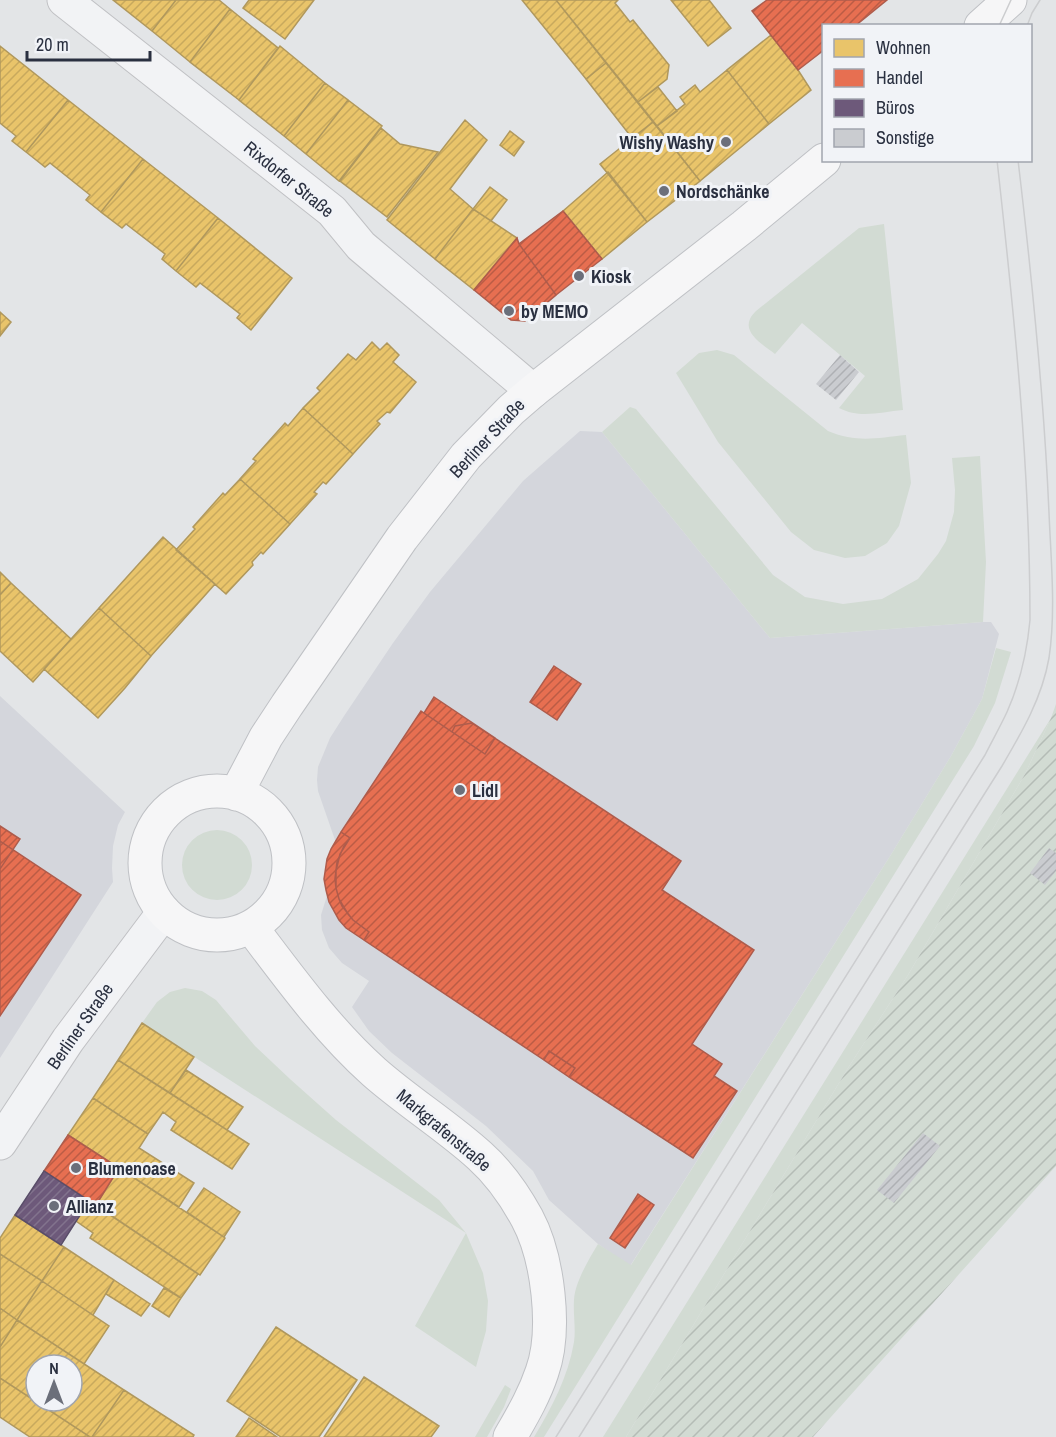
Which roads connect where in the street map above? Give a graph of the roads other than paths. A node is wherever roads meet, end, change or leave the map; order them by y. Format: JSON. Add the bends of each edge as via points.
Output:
{"nodes":[{"id":1,"x":64,"y":0,"type":"edge"},
{"id":2,"x":822,"y":162,"type":"edge"},
{"id":3,"x":533,"y":391,"type":"junction"},
{"id":4,"x":236,"y":794,"type":"junction"},
{"id":5,"x":164,"y":912,"type":"junction"},
{"id":6,"x":251,"y":927,"type":"junction"},
{"id":7,"x":0,"y":1143,"type":"edge"},
{"id":8,"x":510,"y":1437,"type":"edge"}],
"edges":[{"from":1,"to":3,"type":"street","name":"Rixdorfer Straße","via":[[332,211],[361,246]]},
{"from":2,"to":3,"type":"main road","name":"Berliner Straße"},
{"from":3,"to":4,"type":"main road","name":"Berliner Straße","via":[[466,456],[402,538],[266,737]]},
{"from":4,"to":5,"type":"main road","via":[[219,791],[193,796],[171,808],[159,821],[148,842],[145,860],[153,897]]},
{"from":4,"to":6,"type":"main road","via":[[272,816],[289,856],[288,877],[281,897]]},
{"from":5,"to":6,"type":"main road","via":[[183,927],[205,934],[228,934]]},
{"from":5,"to":7,"type":"street","name":"Berliner Straße","via":[[68,1040]]},
{"from":6,"to":8,"type":"main road","name":"Markgrafenstraße","via":[[336,1034],[374,1072],[482,1157],[508,1187],[528,1219],[542,1258],[549,1300],[549,1338],[543,1370]]}]}
